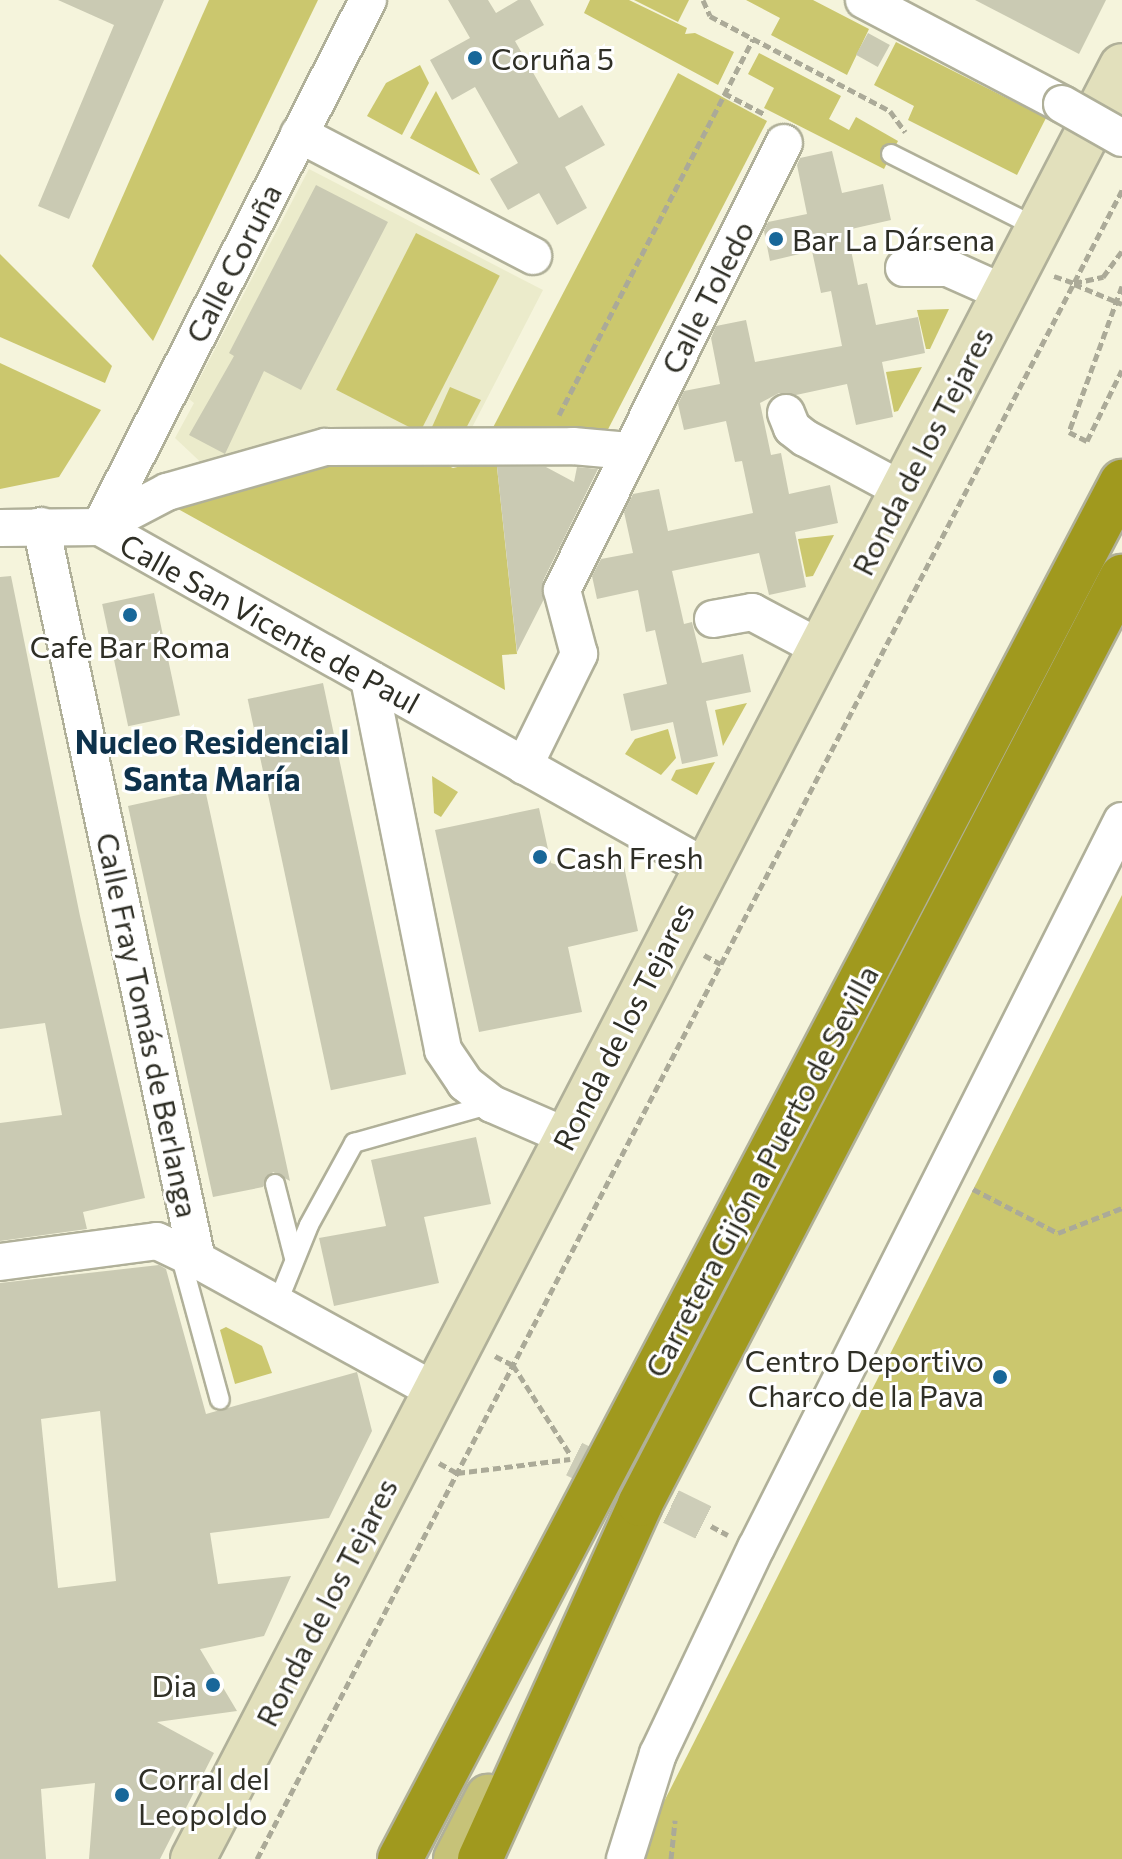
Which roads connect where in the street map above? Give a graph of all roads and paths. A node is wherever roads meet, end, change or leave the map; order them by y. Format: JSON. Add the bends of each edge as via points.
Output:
{"nodes":[{"id":1,"x":368,"y":0,"type":"edge"},
{"id":2,"x":703,"y":0,"type":"edge"},
{"id":3,"x":864,"y":0,"type":"edge"},
{"id":4,"x":753,"y":39,"type":"junction"},
{"id":5,"x":1122,"y":66,"type":"edge"},
{"id":6,"x":299,"y":134,"type":"junction"},
{"id":7,"x":916,"y":138,"type":"dead end"},
{"id":8,"x":1122,"y":138,"type":"edge"},
{"id":9,"x":784,"y":143,"type":"dead end"},
{"id":10,"x":891,"y":154,"type":"dead end"},
{"id":11,"x":1122,"y":190,"type":"edge"},
{"id":12,"x":1122,"y":251,"type":"edge"},
{"id":13,"x":533,"y":256,"type":"dead end"},
{"id":14,"x":1021,"y":262,"type":"junction"},
{"id":15,"x":904,"y":268,"type":"dead end"},
{"id":16,"x":1074,"y":283,"type":"junction"},
{"id":17,"x":1122,"y":286,"type":"edge"},
{"id":18,"x":1114,"y":300,"type":"junction"},
{"id":19,"x":1122,"y":304,"type":"edge"},
{"id":20,"x":1122,"y":370,"type":"edge"},
{"id":21,"x":786,"y":413,"type":"dead end"},
{"id":22,"x":558,"y":418,"type":"dead end"},
{"id":23,"x":629,"y":451,"type":"junction"},
{"id":24,"x":1122,"y":482,"type":"edge"},
{"id":25,"x":902,"y":490,"type":"junction"},
{"id":26,"x":41,"y":526,"type":"junction"},
{"id":27,"x":100,"y":527,"type":"junction"},
{"id":28,"x":0,"y":528,"type":"edge"},
{"id":29,"x":1122,"y":577,"type":"edge"},
{"id":30,"x":713,"y":619,"type":"dead end"},
{"id":31,"x":820,"y":648,"type":"junction"},
{"id":32,"x":369,"y":679,"type":"junction"},
{"id":33,"x":524,"y":766,"type":"junction"},
{"id":34,"x":1122,"y":821,"type":"edge"},
{"id":35,"x":705,"y":867,"type":"junction"},
{"id":36,"x":492,"y":1104,"type":"junction"},
{"id":37,"x":566,"y":1136,"type":"junction"},
{"id":38,"x":944,"y":1174,"type":"junction"},
{"id":39,"x":275,"y":1184,"type":"dead end"},
{"id":40,"x":1122,"y":1208,"type":"edge"},
{"id":41,"x":188,"y":1255,"type":"junction"},
{"id":42,"x":294,"y":1258,"type":"junction"},
{"id":43,"x":0,"y":1262,"type":"edge"},
{"id":44,"x":277,"y":1304,"type":"junction"},
{"id":45,"x":461,"y":1340,"type":"junction"},
{"id":46,"x":513,"y":1365,"type":"junction"},
{"id":47,"x":435,"y":1391,"type":"junction"},
{"id":48,"x":220,"y":1400,"type":"dead end"},
{"id":49,"x":406,"y":1445,"type":"junction"},
{"id":50,"x":457,"y":1473,"type":"junction"},
{"id":51,"x":640,"y":1504,"type":"junction"},
{"id":52,"x":636,"y":1823,"type":"junction"},
{"id":53,"x":193,"y":1859,"type":"edge"},
{"id":54,"x":257,"y":1859,"type":"edge"},
{"id":55,"x":400,"y":1859,"type":"edge"},
{"id":56,"x":456,"y":1859,"type":"edge"},
{"id":57,"x":480,"y":1859,"type":"edge"},
{"id":58,"x":625,"y":1859,"type":"edge"},
{"id":59,"x":643,"y":1859,"type":"edge"}],
"edges":[{"from":1,"to":6,"type":"street","name":"Calle Coruña"},
{"from":2,"to":4,"type":"path","via":[[710,16]]},
{"from":3,"to":8,"type":"street","bridge":true},
{"from":4,"to":7,"type":"path","via":[[890,111],[903,131]]},
{"from":4,"to":22,"type":"path"},
{"from":5,"to":14,"type":"street","name":"Ronda de los Tejares"},
{"from":6,"to":13,"type":"street"},
{"from":6,"to":27,"type":"street","name":"Calle Coruña"},
{"from":9,"to":23,"type":"street","name":"Calle Toledo"},
{"from":10,"to":14,"type":"lane"},
{"from":11,"to":16,"type":"path"},
{"from":12,"to":16,"type":"path","via":[[1103,277]]},
{"from":14,"to":15,"type":"street"},
{"from":14,"to":16,"type":"path"},
{"from":14,"to":25,"type":"street","name":"Ronda de los Tejares"},
{"from":16,"to":18,"type":"path"},
{"from":16,"to":46,"type":"path"},
{"from":17,"to":18,"type":"path"},
{"from":18,"to":19,"type":"path"},
{"from":18,"to":20,"type":"path","via":[[1069,432],[1087,441]]},
{"from":21,"to":25,"type":"street","via":[[792,428],[805,438]]},
{"from":23,"to":27,"type":"street","name":"Calle San Vicente de Paul","via":[[573,446],[325,447],[167,492]]},
{"from":23,"to":33,"type":"street","name":"Calle Toledo","via":[[562,590],[579,654]]},
{"from":24,"to":55,"type":"highway","name":"Carretera Gijón a Puerto de Sevilla"},
{"from":25,"to":31,"type":"street","name":"Ronda de los Tejares"},
{"from":26,"to":27,"type":"street"},
{"from":26,"to":28,"type":"street"},
{"from":26,"to":41,"type":"street","name":"Calle Fray Tomás de Berlanga"},
{"from":27,"to":32,"type":"street","name":"Calle San Vicente de Paul"},
{"from":29,"to":51,"type":"highway","name":"Carretera Gijón a Puerto de Sevilla"},
{"from":30,"to":31,"type":"street","via":[[752,612]]},
{"from":31,"to":35,"type":"street","name":"Ronda de los Tejares"},
{"from":32,"to":33,"type":"street","name":"Calle San Vicente de Paul"},
{"from":32,"to":36,"type":"street","via":[[443,1050],[465,1083]]},
{"from":33,"to":35,"type":"street","name":"Calle San Vicente de Paul"},
{"from":34,"to":38,"type":"street"},
{"from":35,"to":37,"type":"street","name":"Ronda de los Tejares"},
{"from":36,"to":37,"type":"street"},
{"from":36,"to":42,"type":"lane","via":[[354,1143]]},
{"from":37,"to":45,"type":"street","name":"Ronda de los Tejares"},
{"from":38,"to":40,"type":"path","via":[[1058,1233]]},
{"from":38,"to":52,"type":"street","via":[[658,1754]]},
{"from":39,"to":42,"type":"lane"},
{"from":41,"to":43,"type":"street","via":[[157,1241]]},
{"from":41,"to":44,"type":"street","name":"Calle Fray Tomás de Berlanga"},
{"from":41,"to":48,"type":"lane"},
{"from":42,"to":44,"type":"lane"},
{"from":44,"to":47,"type":"street","name":"Calle Fray Tomás de Berlanga"},
{"from":45,"to":46,"type":"path"},
{"from":45,"to":47,"type":"street","name":"Ronda de los Tejares"},
{"from":46,"to":50,"type":"path"},
{"from":46,"to":50,"type":"path","via":[[574,1459]]},
{"from":47,"to":49,"type":"street","name":"Ronda de los Tejares"},
{"from":49,"to":50,"type":"path"},
{"from":49,"to":53,"type":"street","name":"Ronda de los Tejares"},
{"from":50,"to":54,"type":"path"},
{"from":51,"to":56,"type":"main road"},
{"from":51,"to":57,"type":"highway","name":"Carretera Gijón a Puerto de Sevilla"},
{"from":52,"to":58,"type":"street"},
{"from":52,"to":59,"type":"street"}]}
